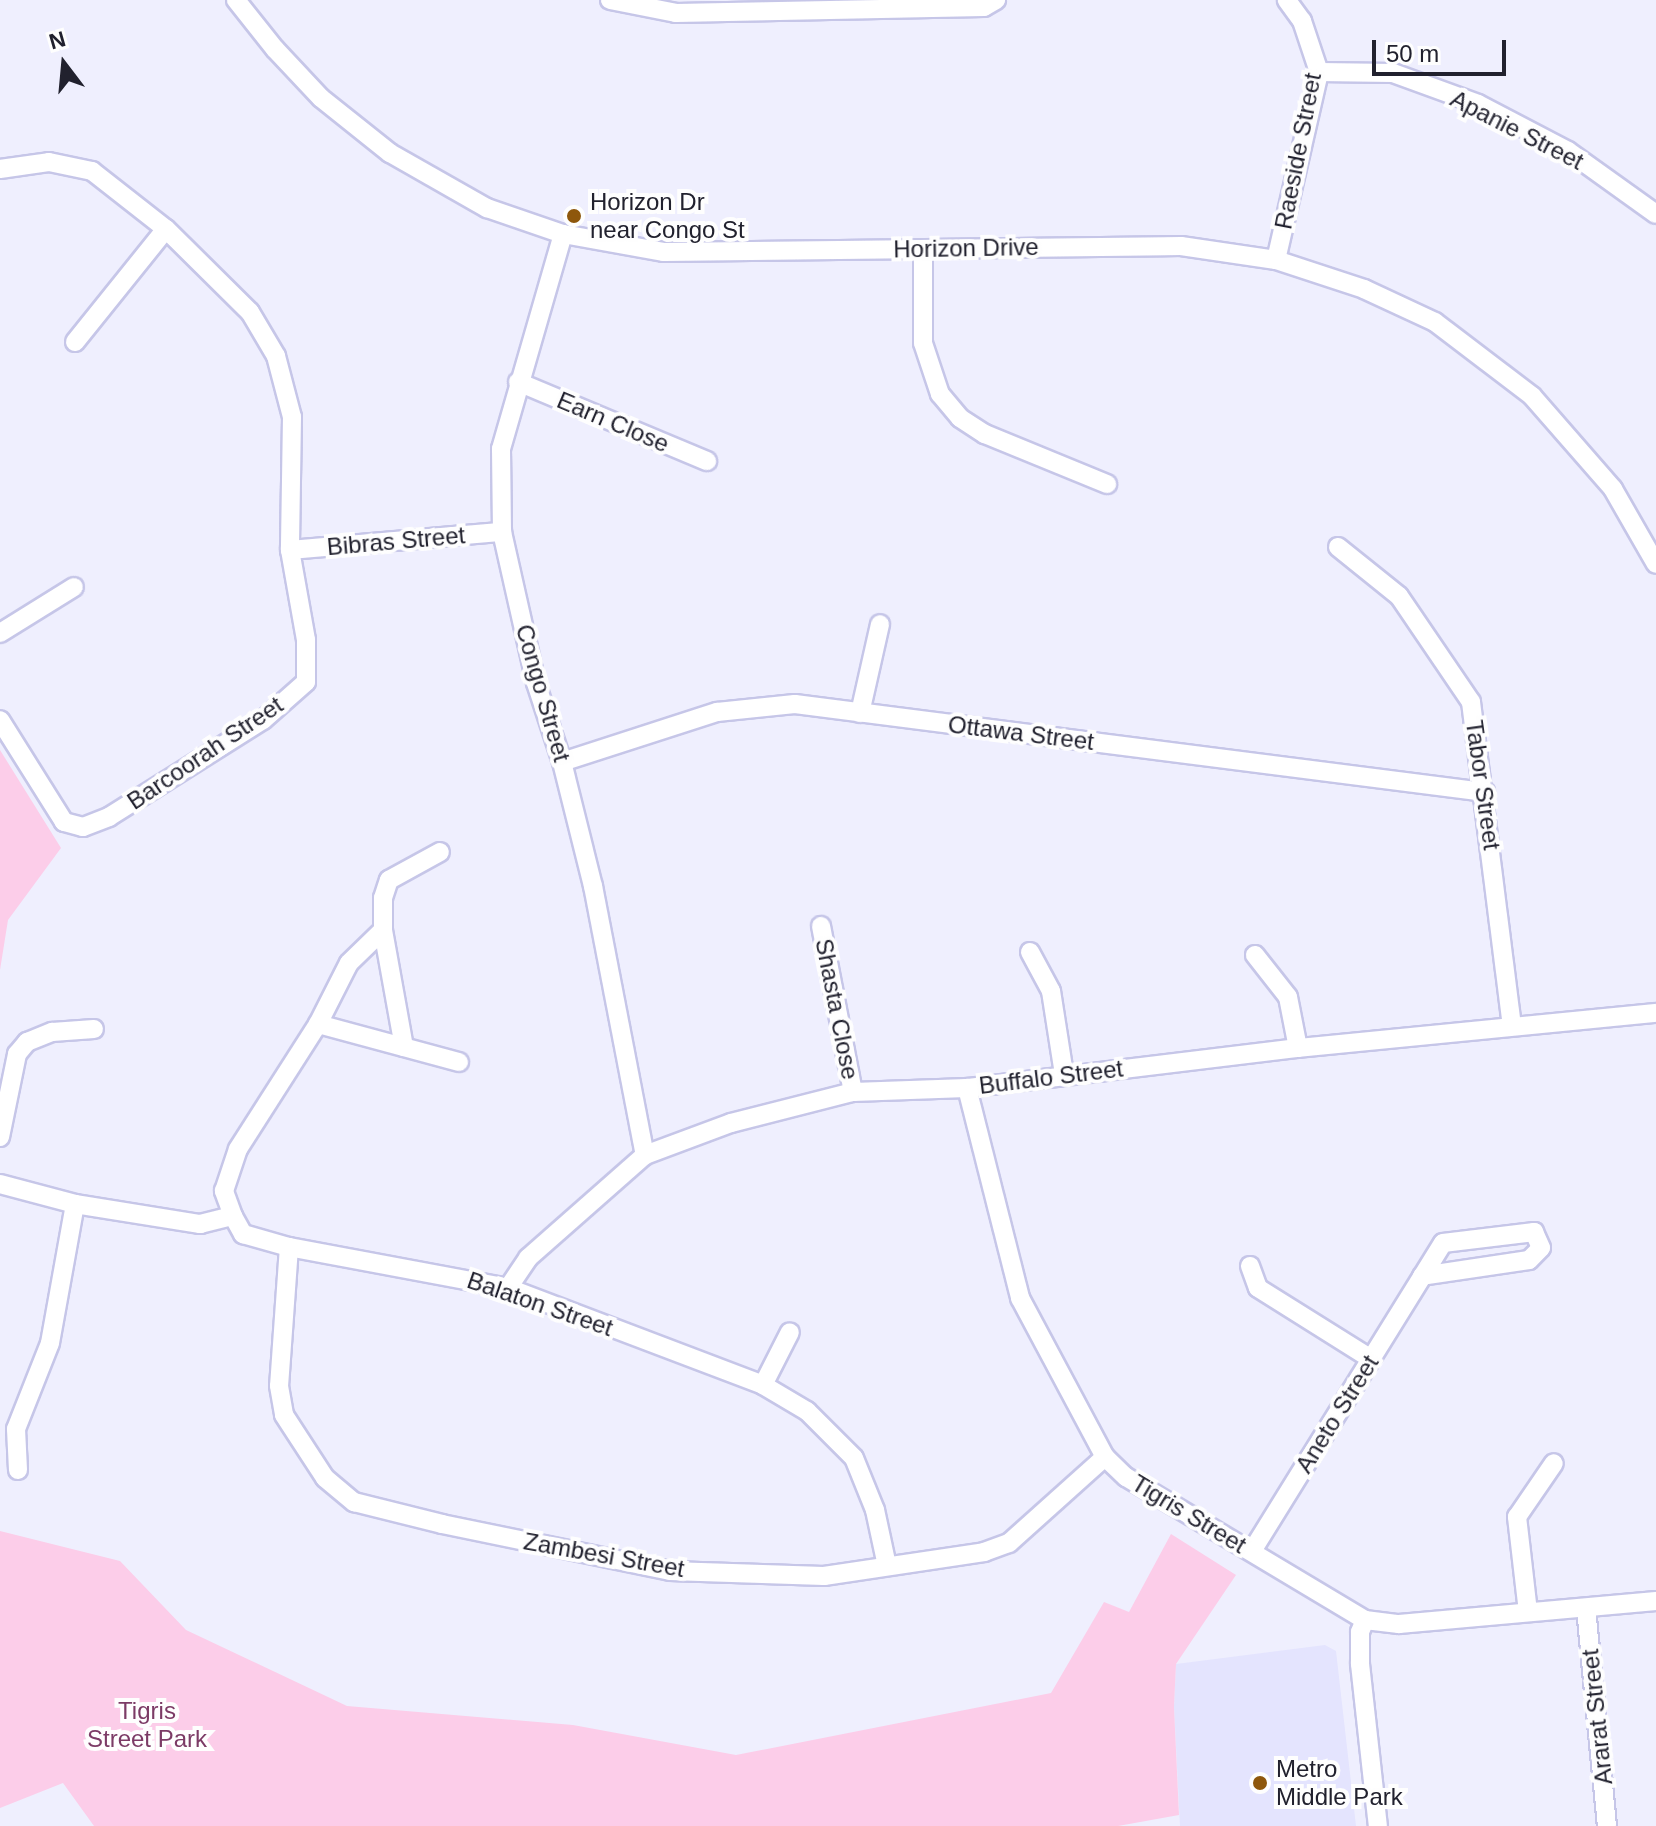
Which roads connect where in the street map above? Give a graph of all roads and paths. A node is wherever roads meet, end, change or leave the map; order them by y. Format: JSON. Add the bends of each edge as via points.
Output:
{"nodes":[{"id":1,"x":236,"y":0,"type":"edge"},
{"id":2,"x":610,"y":0,"type":"edge"},
{"id":3,"x":996,"y":0,"type":"edge"},
{"id":4,"x":1287,"y":0,"type":"edge"},
{"id":5,"x":1319,"y":72,"type":"junction"},
{"id":6,"x":0,"y":169,"type":"edge"},
{"id":7,"x":1656,"y":214,"type":"edge"},
{"id":8,"x":166,"y":229,"type":"junction"},
{"id":9,"x":563,"y":234,"type":"junction"},
{"id":10,"x":923,"y":249,"type":"junction"},
{"id":11,"x":1276,"y":260,"type":"junction"},
{"id":12,"x":75,"y":342,"type":"dead end"},
{"id":13,"x":518,"y":382,"type":"junction"},
{"id":14,"x":707,"y":461,"type":"dead end"},
{"id":15,"x":1107,"y":484,"type":"dead end"},
{"id":16,"x":502,"y":532,"type":"junction"},
{"id":17,"x":1338,"y":547,"type":"dead end"},
{"id":18,"x":290,"y":550,"type":"junction"},
{"id":19,"x":1656,"y":564,"type":"edge"},
{"id":20,"x":74,"y":587,"type":"dead end"},
{"id":21,"x":880,"y":624,"type":"dead end"},
{"id":22,"x":0,"y":633,"type":"edge"},
{"id":23,"x":860,"y":713,"type":"junction"},
{"id":24,"x":0,"y":720,"type":"edge"},
{"id":25,"x":562,"y":762,"type":"junction"},
{"id":26,"x":1485,"y":792,"type":"junction"},
{"id":27,"x":440,"y":852,"type":"dead end"},
{"id":28,"x":821,"y":926,"type":"dead end"},
{"id":29,"x":383,"y":930,"type":"junction"},
{"id":30,"x":1030,"y":952,"type":"dead end"},
{"id":31,"x":1255,"y":955,"type":"dead end"},
{"id":32,"x":1656,"y":1013,"type":"edge"},
{"id":33,"x":318,"y":1024,"type":"junction"},
{"id":34,"x":1512,"y":1025,"type":"junction"},
{"id":35,"x":94,"y":1029,"type":"dead end"},
{"id":36,"x":404,"y":1047,"type":"junction"},
{"id":37,"x":1298,"y":1048,"type":"junction"},
{"id":38,"x":459,"y":1062,"type":"dead end"},
{"id":39,"x":1064,"y":1074,"type":"junction"},
{"id":40,"x":967,"y":1088,"type":"junction"},
{"id":41,"x":853,"y":1092,"type":"junction"},
{"id":42,"x":0,"y":1137,"type":"edge"},
{"id":43,"x":645,"y":1155,"type":"junction"},
{"id":44,"x":0,"y":1184,"type":"edge"},
{"id":45,"x":75,"y":1204,"type":"junction"},
{"id":46,"x":233,"y":1216,"type":"junction"},
{"id":47,"x":289,"y":1247,"type":"junction"},
{"id":48,"x":1250,"y":1266,"type":"dead end"},
{"id":49,"x":1422,"y":1276,"type":"junction"},
{"id":50,"x":508,"y":1288,"type":"junction"},
{"id":51,"x":790,"y":1332,"type":"dead end"},
{"id":52,"x":1371,"y":1359,"type":"junction"},
{"id":53,"x":763,"y":1385,"type":"junction"},
{"id":54,"x":1105,"y":1457,"type":"junction"},
{"id":55,"x":1554,"y":1463,"type":"dead end"},
{"id":56,"x":18,"y":1470,"type":"dead end"},
{"id":57,"x":1252,"y":1551,"type":"junction"},
{"id":58,"x":887,"y":1566,"type":"junction"},
{"id":59,"x":1656,"y":1601,"type":"edge"},
{"id":60,"x":1586,"y":1608,"type":"junction"},
{"id":61,"x":1528,"y":1612,"type":"junction"},
{"id":62,"x":1365,"y":1620,"type":"junction"},
{"id":63,"x":1378,"y":1826,"type":"edge"},
{"id":64,"x":1607,"y":1826,"type":"edge"}],
"edges":[{"from":1,"to":9,"type":"street","name":"Horizon Drive","via":[[321,98],[390,153],[487,208]]},
{"from":2,"to":3,"type":"street","via":[[676,13],[984,7]]},
{"from":4,"to":5,"type":"street","name":"Raeside Street","via":[[1302,21]]},
{"from":5,"to":7,"type":"street","name":"Apanie Street","via":[[1393,73],[1478,104],[1568,151]]},
{"from":5,"to":11,"type":"street","name":"Raeside Street"},
{"from":6,"to":8,"type":"street","name":"Barcoorah Street","via":[[49,162],[92,171]]},
{"from":8,"to":12,"type":"street"},
{"from":8,"to":18,"type":"street","name":"Barcoorah Street","via":[[250,312],[276,356],[292,417]]},
{"from":9,"to":10,"type":"street","name":"Horizon Drive","via":[[664,252]]},
{"from":9,"to":13,"type":"street","name":"Congo Street"},
{"from":10,"to":11,"type":"street","name":"Horizon Drive","via":[[1169,245]]},
{"from":10,"to":15,"type":"street","via":[[923,343],[940,394],[960,418],[985,434]]},
{"from":11,"to":19,"type":"street","name":"Horizon Drive","via":[[1364,289],[1435,322],[1491,363],[1578,444],[1613,489]]},
{"from":13,"to":14,"type":"street","name":"Earn Close"},
{"from":13,"to":16,"type":"street","name":"Congo Street","via":[[501,449]]},
{"from":16,"to":18,"type":"street","name":"Bibras Street"},
{"from":16,"to":25,"type":"street","name":"Congo Street","via":[[536,683]]},
{"from":17,"to":26,"type":"street","name":"Tabor Street","via":[[1399,596],[1471,702]]},
{"from":18,"to":24,"type":"street","name":"Barcoorah Street","via":[[306,640],[306,682],[263,720],[109,817],[83,827],[64,822]]},
{"from":20,"to":22,"type":"street"},
{"from":21,"to":23,"type":"street"},
{"from":23,"to":25,"type":"street","name":"Ottawa Street","via":[[795,704],[717,712]]},
{"from":23,"to":26,"type":"street","name":"Ottawa Street"},
{"from":25,"to":43,"type":"street","name":"Congo Street","via":[[593,886]]},
{"from":26,"to":34,"type":"street","name":"Tabor Street"},
{"from":27,"to":29,"type":"street","via":[[389,880]]},
{"from":28,"to":41,"type":"street","name":"Shasta Close"},
{"from":29,"to":33,"type":"street","via":[[349,963]]},
{"from":29,"to":36,"type":"street"},
{"from":30,"to":39,"type":"street","via":[[1051,991]]},
{"from":31,"to":37,"type":"street","via":[[1288,997]]},
{"from":32,"to":34,"type":"street","name":"Buffalo Street"},
{"from":33,"to":36,"type":"street"},
{"from":33,"to":46,"type":"street","via":[[238,1149],[224,1191]]},
{"from":34,"to":37,"type":"street","name":"Buffalo Street"},
{"from":35,"to":42,"type":"street","via":[[52,1032],[27,1042],[17,1054]]},
{"from":36,"to":38,"type":"street"},
{"from":37,"to":39,"type":"street","name":"Buffalo Street"},
{"from":39,"to":40,"type":"street","name":"Buffalo Street"},
{"from":40,"to":41,"type":"street","name":"Buffalo Street"},
{"from":40,"to":54,"type":"street","name":"Tigris Street","via":[[1020,1298]]},
{"from":41,"to":43,"type":"street","name":"Buffalo Street","via":[[731,1123]]},
{"from":43,"to":50,"type":"street","name":"Buffalo Street","via":[[528,1258]]},
{"from":44,"to":45,"type":"street"},
{"from":45,"to":46,"type":"street","via":[[200,1224]]},
{"from":45,"to":56,"type":"street","via":[[50,1343],[16,1429]]},
{"from":46,"to":47,"type":"street","name":"Balaton Street","via":[[243,1234]]},
{"from":47,"to":50,"type":"street","name":"Balaton Street"},
{"from":47,"to":58,"type":"street","name":"Zambesi Street","via":[[279,1386],[284,1415],[303,1449],[342,1496],[442,1524],[670,1571],[824,1576]]},
{"from":48,"to":52,"type":"street","via":[[1258,1288]]},
{"from":49,"to":49,"type":"street","name":"Aneto Street","via":[[1529,1260],[1541,1248],[1534,1232],[1443,1243]]},
{"from":49,"to":52,"type":"street","name":"Aneto Street"},
{"from":50,"to":53,"type":"street","name":"Balaton Street"},
{"from":51,"to":53,"type":"street"},
{"from":52,"to":57,"type":"street","name":"Aneto Street"},
{"from":53,"to":58,"type":"street","name":"Balaton Street","via":[[807,1411],[854,1458],[875,1510]]},
{"from":54,"to":57,"type":"street","name":"Tigris Street","via":[[1126,1477]]},
{"from":54,"to":58,"type":"street","name":"Zambesi Street","via":[[1009,1543],[984,1552]]},
{"from":55,"to":61,"type":"street","via":[[1517,1517]]},
{"from":57,"to":62,"type":"street","name":"Tigris Street"},
{"from":59,"to":60,"type":"street","name":"Tigris Street"},
{"from":60,"to":61,"type":"street","name":"Tigris Street"},
{"from":60,"to":64,"type":"street","name":"Ararat Street"},
{"from":61,"to":62,"type":"street","name":"Tigris Street","via":[[1399,1624]]},
{"from":62,"to":63,"type":"street","via":[[1360,1664]]}]}
